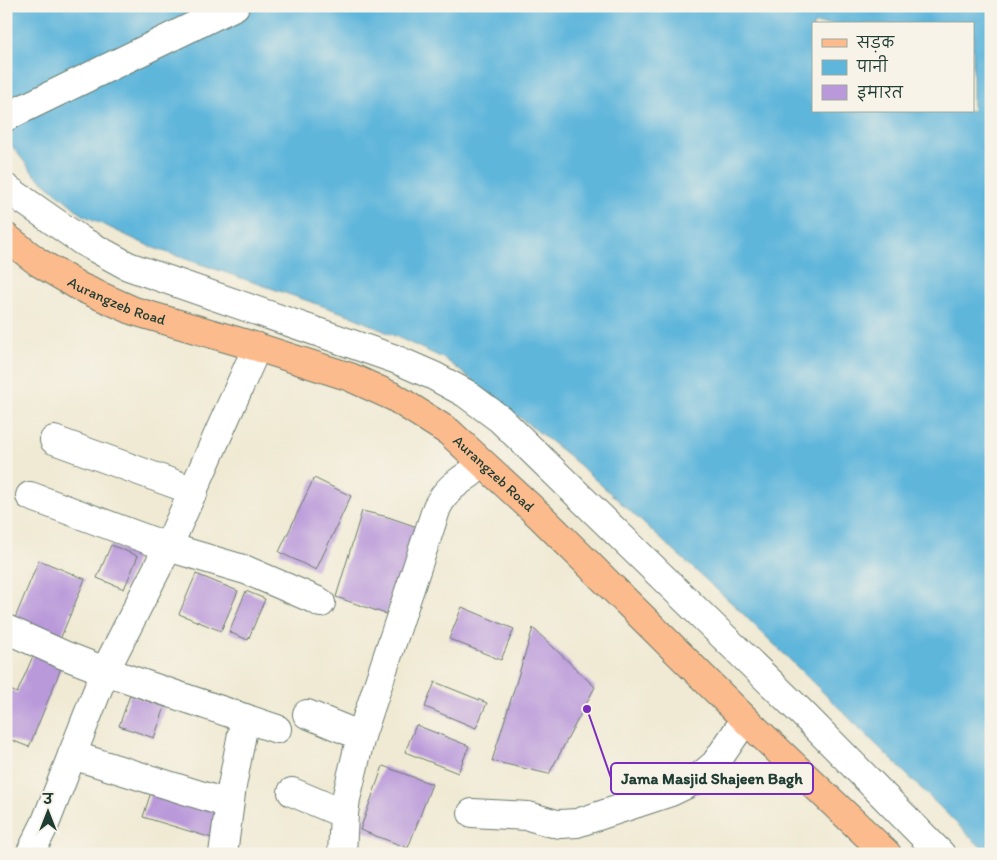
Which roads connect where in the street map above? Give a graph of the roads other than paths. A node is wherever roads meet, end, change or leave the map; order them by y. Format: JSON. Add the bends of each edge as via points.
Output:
{"nodes":[{"id":1,"x":235,"y":6,"type":"edge"},
{"id":2,"x":6,"y":116,"type":"edge"},
{"id":3,"x":6,"y":188,"type":"edge"},
{"id":4,"x":6,"y":238,"type":"edge"},
{"id":5,"x":6,"y":259,"type":"edge"},
{"id":6,"x":254,"y":355,"type":"junction"},
{"id":7,"x":54,"y":440,"type":"dead end"},
{"id":8,"x":471,"y":473,"type":"junction"},
{"id":9,"x":194,"y":491,"type":"junction"},
{"id":10,"x":30,"y":496,"type":"dead end"},
{"id":11,"x":168,"y":547,"type":"junction"},
{"id":12,"x":321,"y":603,"type":"dead end"},
{"id":13,"x":6,"y":630,"type":"edge"},
{"id":14,"x":105,"y":671,"type":"junction"},
{"id":15,"x":308,"y":714,"type":"dead end"},
{"id":16,"x":245,"y":718,"type":"junction"},
{"id":17,"x":277,"y":729,"type":"dead end"},
{"id":18,"x":738,"y":730,"type":"junction"},
{"id":19,"x":361,"y":736,"type":"junction"},
{"id":20,"x":72,"y":755,"type":"junction"},
{"id":21,"x":292,"y":792,"type":"dead end"},
{"id":22,"x":229,"y":804,"type":"junction"},
{"id":23,"x":472,"y":813,"type":"dead end"},
{"id":24,"x":344,"y":814,"type":"junction"},
{"id":25,"x":30,"y":854,"type":"edge"},
{"id":26,"x":222,"y":854,"type":"edge"},
{"id":27,"x":342,"y":854,"type":"edge"},
{"id":28,"x":864,"y":854,"type":"edge"},
{"id":29,"x":887,"y":854,"type":"edge"},
{"id":30,"x":941,"y":854,"type":"edge"}],
"edges":[{"from":1,"to":2,"type":"street"},
{"from":3,"to":30,"type":"street","via":[[82,242],[128,266],[395,359],[465,393],[500,419],[802,713]]},
{"from":4,"to":6,"type":"main road","name":"Aurangzeb Road","via":[[38,262],[80,286],[134,311]]},
{"from":5,"to":6,"type":"main road","name":"Aurangzeb Road","via":[[71,300],[126,325]]},
{"from":6,"to":8,"type":"main road","name":"Aurangzeb Road","via":[[378,407],[413,428]]},
{"from":6,"to":9,"type":"street"},
{"from":6,"to":29,"type":"main road","name":"Aurangzeb Road","via":[[350,377],[394,397],[449,432],[541,517]]},
{"from":7,"to":9,"type":"street"},
{"from":8,"to":18,"type":"main road","name":"Aurangzeb Road","via":[[532,526]]},
{"from":8,"to":19,"type":"street","via":[[443,495],[437,507]]},
{"from":9,"to":11,"type":"street"},
{"from":10,"to":11,"type":"street"},
{"from":11,"to":12,"type":"street","via":[[246,570]]},
{"from":11,"to":14,"type":"street"},
{"from":13,"to":14,"type":"street"},
{"from":14,"to":16,"type":"street"},
{"from":14,"to":20,"type":"street"},
{"from":15,"to":19,"type":"street"},
{"from":16,"to":17,"type":"street"},
{"from":16,"to":22,"type":"street"},
{"from":18,"to":23,"type":"street","via":[[715,764],[696,780],[671,792],[577,823],[560,824],[528,816]]},
{"from":18,"to":28,"type":"main road","name":"Aurangzeb Road"},
{"from":19,"to":24,"type":"street"},
{"from":20,"to":22,"type":"street"},
{"from":20,"to":25,"type":"street"},
{"from":21,"to":24,"type":"street"},
{"from":22,"to":26,"type":"street"},
{"from":24,"to":27,"type":"street"}]}
